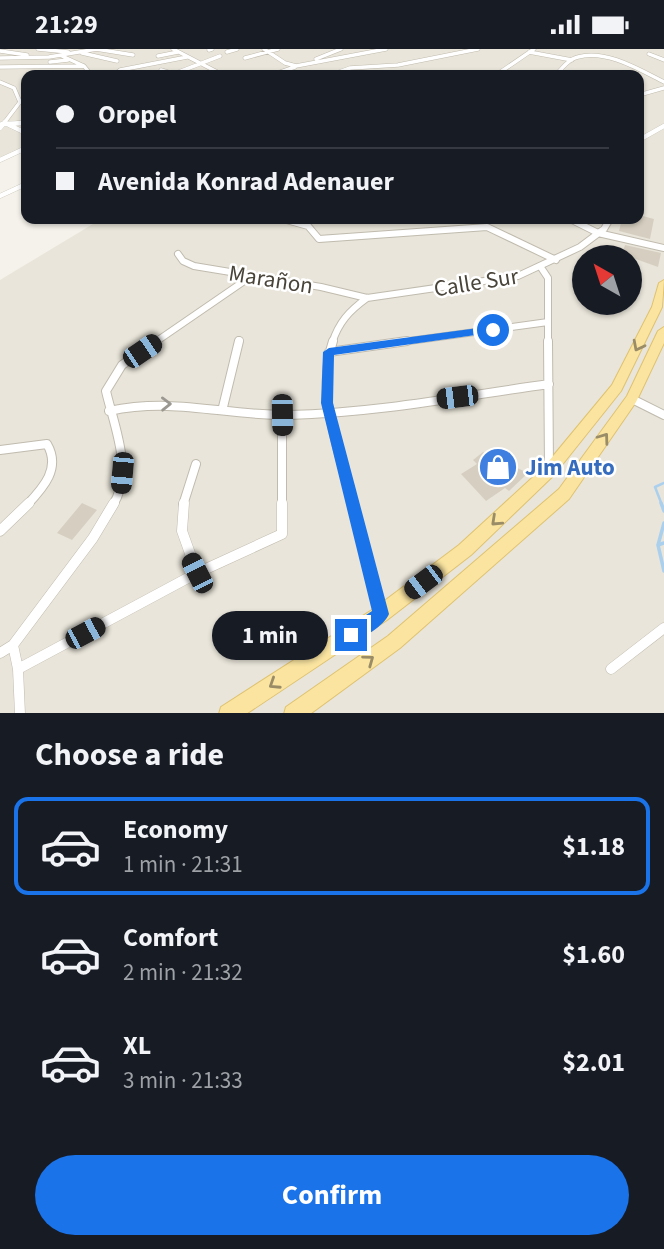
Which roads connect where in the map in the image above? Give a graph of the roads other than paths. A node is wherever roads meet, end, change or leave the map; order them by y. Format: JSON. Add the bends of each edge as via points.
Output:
{"nodes":[{"id":1,"x":38,"y":49,"type":"edge"},
{"id":2,"x":88,"y":49,"type":"edge"},
{"id":3,"x":96,"y":49,"type":"edge"},
{"id":4,"x":173,"y":49,"type":"edge"},
{"id":5,"x":237,"y":49,"type":"edge"},
{"id":6,"x":278,"y":49,"type":"edge"},
{"id":7,"x":341,"y":49,"type":"edge"},
{"id":8,"x":386,"y":49,"type":"edge"},
{"id":9,"x":478,"y":49,"type":"edge"},
{"id":10,"x":534,"y":49,"type":"edge"},
{"id":11,"x":265,"y":50,"type":"edge"},
{"id":12,"x":0,"y":51,"type":"edge"},
{"id":13,"x":178,"y":52,"type":"junction"},
{"id":14,"x":227,"y":52,"type":"dead end"},
{"id":15,"x":529,"y":52,"type":"junction"},
{"id":16,"x":80,"y":53,"type":"junction"},
{"id":17,"x":649,"y":54,"type":"dead end"},
{"id":18,"x":133,"y":55,"type":"dead end"},
{"id":19,"x":62,"y":56,"type":"junction"},
{"id":20,"x":158,"y":56,"type":"dead end"},
{"id":21,"x":220,"y":56,"type":"dead end"},
{"id":22,"x":187,"y":57,"type":"junction"},
{"id":23,"x":0,"y":58,"type":"edge"},
{"id":24,"x":245,"y":58,"type":"dead end"},
{"id":25,"x":336,"y":59,"type":"junction"},
{"id":26,"x":50,"y":60,"type":"junction"},
{"id":27,"x":68,"y":60,"type":"junction"},
{"id":28,"x":572,"y":60,"type":"junction"},
{"id":29,"x":664,"y":60,"type":"edge"},
{"id":30,"x":117,"y":61,"type":"dead end"},
{"id":31,"x":200,"y":64,"type":"junction"},
{"id":32,"x":84,"y":66,"type":"junction"},
{"id":33,"x":296,"y":66,"type":"junction"},
{"id":34,"x":0,"y":67,"type":"edge"},
{"id":35,"x":144,"y":67,"type":"joint"},
{"id":36,"x":348,"y":68,"type":"junction"},
{"id":37,"x":87,"y":70,"type":"edge"},
{"id":38,"x":126,"y":70,"type":"edge"},
{"id":39,"x":185,"y":70,"type":"edge"},
{"id":40,"x":213,"y":70,"type":"edge"},
{"id":41,"x":285,"y":70,"type":"edge"},
{"id":42,"x":343,"y":70,"type":"edge"},
{"id":43,"x":503,"y":70,"type":"edge"},
{"id":44,"x":561,"y":70,"type":"edge"},
{"id":45,"x":639,"y":70,"type":"edge"},
{"id":46,"x":644,"y":72,"type":"edge"},
{"id":47,"x":0,"y":82,"type":"edge"},
{"id":48,"x":664,"y":82,"type":"edge"},
{"id":49,"x":664,"y":88,"type":"edge"},
{"id":50,"x":646,"y":92,"type":"edge"},
{"id":51,"x":21,"y":96,"type":"edge"},
{"id":52,"x":21,"y":103,"type":"edge"},
{"id":53,"x":21,"y":123,"type":"edge"},
{"id":54,"x":2,"y":125,"type":"edge"},
{"id":55,"x":664,"y":126,"type":"edge"},
{"id":56,"x":21,"y":131,"type":"edge"},
{"id":57,"x":644,"y":137,"type":"edge"},
{"id":58,"x":21,"y":150,"type":"edge"},
{"id":59,"x":0,"y":160,"type":"edge"},
{"id":60,"x":21,"y":186,"type":"edge"},
{"id":61,"x":0,"y":196,"type":"edge"},
{"id":62,"x":301,"y":224,"type":"edge"},
{"id":63,"x":580,"y":224,"type":"edge"},
{"id":64,"x":606,"y":224,"type":"edge"},
{"id":65,"x":598,"y":233,"type":"junction"},
{"id":66,"x":664,"y":248,"type":"edge"},
{"id":67,"x":178,"y":254,"type":"dead end"},
{"id":68,"x":556,"y":260,"type":"junction"},
{"id":69,"x":542,"y":269,"type":"junction"},
{"id":70,"x":253,"y":275,"type":"junction"},
{"id":71,"x":664,"y":283,"type":"edge"},
{"id":72,"x":367,"y":298,"type":"junction"},
{"id":73,"x":548,"y":322,"type":"junction"},
{"id":74,"x":664,"y":331,"type":"edge"},
{"id":75,"x":239,"y":340,"type":"dead end"},
{"id":76,"x":329,"y":352,"type":"junction"},
{"id":77,"x":549,"y":384,"type":"junction"},
{"id":78,"x":632,"y":399,"type":"junction"},
{"id":79,"x":223,"y":407,"type":"junction"},
{"id":80,"x":109,"y":411,"type":"junction"},
{"id":81,"x":330,"y":414,"type":"junction"},
{"id":82,"x":282,"y":415,"type":"junction"},
{"id":83,"x":664,"y":415,"type":"edge"},
{"id":84,"x":0,"y":450,"type":"edge"},
{"id":85,"x":195,"y":464,"type":"dead end"},
{"id":86,"x":549,"y":471,"type":"junction"},
{"id":87,"x":1,"y":529,"type":"edge"},
{"id":88,"x":197,"y":573,"type":"junction"},
{"id":89,"x":381,"y":614,"type":"junction"},
{"id":90,"x":663,"y":629,"type":"edge"},
{"id":91,"x":13,"y":645,"type":"junction"},
{"id":92,"x":0,"y":653,"type":"edge"},
{"id":93,"x":18,"y":669,"type":"junction"},
{"id":94,"x":611,"y":669,"type":"dead end"},
{"id":95,"x":20,"y":713,"type":"edge"},
{"id":96,"x":228,"y":713,"type":"edge"},
{"id":97,"x":293,"y":713,"type":"edge"}],
"edges":[{"from":1,"to":16,"type":"street"},
{"from":2,"to":3,"type":"street"},
{"from":3,"to":16,"type":"street"},
{"from":3,"to":18,"type":"street"},
{"from":4,"to":13,"type":"street"},
{"from":5,"to":14,"type":"street"},
{"from":6,"to":11,"type":"street"},
{"from":7,"to":33,"type":"street"},
{"from":8,"to":25,"type":"street"},
{"from":9,"to":36,"type":"street","via":[[398,65]]},
{"from":10,"to":15,"type":"street"},
{"from":11,"to":24,"type":"street"},
{"from":11,"to":33,"type":"street"},
{"from":12,"to":26,"type":"street"},
{"from":13,"to":20,"type":"street"},
{"from":13,"to":22,"type":"street"},
{"from":15,"to":28,"type":"street"},
{"from":15,"to":43,"type":"street"},
{"from":16,"to":19,"type":"street"},
{"from":16,"to":30,"type":"street"},
{"from":17,"to":29,"type":"street"},
{"from":19,"to":26,"type":"street"},
{"from":19,"to":27,"type":"street"},
{"from":21,"to":31,"type":"street"},
{"from":22,"to":31,"type":"street"},
{"from":22,"to":35,"type":"street"},
{"from":23,"to":26,"type":"street"},
{"from":25,"to":33,"type":"street"},
{"from":25,"to":36,"type":"street"},
{"from":26,"to":27,"type":"street"},
{"from":27,"to":32,"type":"street"},
{"from":28,"to":44,"type":"street"},
{"from":28,"to":45,"type":"street","via":[[592,55],[614,58]]},
{"from":31,"to":39,"type":"street"},
{"from":31,"to":40,"type":"street"},
{"from":32,"to":34,"type":"street"},
{"from":32,"to":37,"type":"street"},
{"from":33,"to":41,"type":"street"},
{"from":35,"to":38,"type":"street"},
{"from":36,"to":42,"type":"street"},
{"from":46,"to":48,"type":"street"},
{"from":47,"to":51,"type":"street"},
{"from":49,"to":50,"type":"street"},
{"from":52,"to":54,"type":"street"},
{"from":53,"to":54,"type":"street"},
{"from":54,"to":56,"type":"street"},
{"from":55,"to":57,"type":"street"},
{"from":58,"to":59,"type":"street"},
{"from":60,"to":61,"type":"street"},
{"from":62,"to":68,"type":"street","via":[[319,239],[491,227]]},
{"from":63,"to":65,"type":"street"},
{"from":64,"to":65,"type":"street","name":"Calle Sur"},
{"from":65,"to":66,"type":"street"},
{"from":65,"to":68,"type":"street","name":"Calle Sur"},
{"from":67,"to":70,"type":"street","name":"Marañon","via":[[194,267]]},
{"from":68,"to":69,"type":"street","name":"Calle Sur"},
{"from":69,"to":72,"type":"street","name":"Calle Sur","via":[[507,280]]},
{"from":69,"to":73,"type":"street","via":[[548,278]]},
{"from":70,"to":72,"type":"street","name":"Marañon"},
{"from":70,"to":80,"type":"street","via":[[122,365],[106,391]]},
{"from":71,"to":86,"type":"main road","one_way":true,"via":[[617,388]]},
{"from":72,"to":76,"type":"street","via":[[338,325]]},
{"from":73,"to":76,"type":"street"},
{"from":73,"to":77,"type":"street"},
{"from":74,"to":78,"type":"main road"},
{"from":75,"to":79,"type":"street"},
{"from":76,"to":81,"type":"street"},
{"from":77,"to":81,"type":"street"},
{"from":77,"to":86,"type":"street"},
{"from":78,"to":83,"type":"street"},
{"from":97,"to":78,"type":"main road","one_way":true,"via":[[394,642],[564,494]]},
{"from":80,"to":79,"type":"street","one_way":true,"via":[[137,405]]},
{"from":79,"to":82,"type":"street"},
{"from":80,"to":91,"type":"street","via":[[122,458],[121,492],[93,538]]},
{"from":81,"to":82,"type":"street"},
{"from":81,"to":89,"type":"street"},
{"from":82,"to":88,"type":"street","via":[[282,534]]},
{"from":84,"to":87,"type":"street","via":[[47,444],[54,455],[44,486]]},
{"from":85,"to":88,"type":"street","via":[[181,521],[184,547]]},
{"from":86,"to":89,"type":"main road","one_way":true,"via":[[464,550]]},
{"from":88,"to":93,"type":"street"},
{"from":89,"to":96,"type":"main road","one_way":true},
{"from":90,"to":94,"type":"street"},
{"from":91,"to":92,"type":"street"},
{"from":91,"to":93,"type":"street"},
{"from":93,"to":95,"type":"street"}]}
